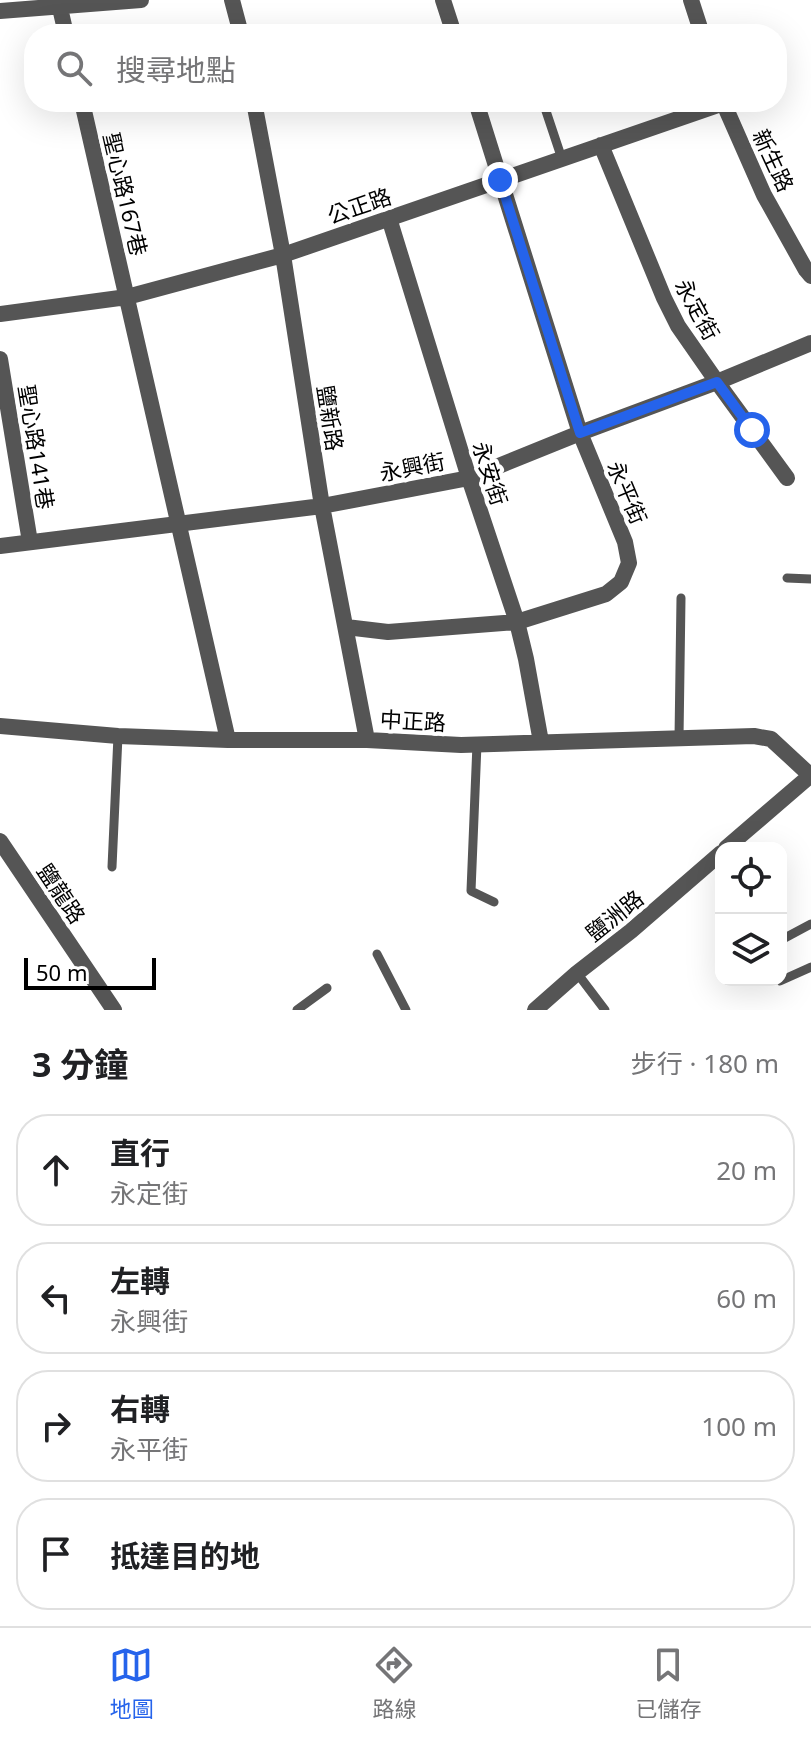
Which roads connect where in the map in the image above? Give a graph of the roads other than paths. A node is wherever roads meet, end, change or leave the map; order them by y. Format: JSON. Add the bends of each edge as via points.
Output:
{"nodes":[{"id":1,"x":141,"y":0,"type":"edge"},
{"id":2,"x":232,"y":0,"type":"edge"},
{"id":3,"x":443,"y":0,"type":"edge"},
{"id":4,"x":691,"y":0,"type":"edge"},
{"id":5,"x":60,"y":8,"type":"junction"},
{"id":6,"x":0,"y":11,"type":"edge"},
{"id":7,"x":64,"y":24,"type":"edge"},
{"id":8,"x":238,"y":24,"type":"edge"},
{"id":9,"x":451,"y":24,"type":"edge"},
{"id":10,"x":699,"y":24,"type":"edge"},
{"id":11,"x":84,"y":112,"type":"edge"},
{"id":12,"x":256,"y":112,"type":"edge"},
{"id":13,"x":479,"y":112,"type":"edge"},
{"id":14,"x":546,"y":112,"type":"edge"},
{"id":15,"x":695,"y":112,"type":"edge"},
{"id":16,"x":728,"y":112,"type":"edge"},
{"id":17,"x":601,"y":145,"type":"junction"},
{"id":18,"x":562,"y":159,"type":"junction"},
{"id":19,"x":500,"y":180,"type":"junction"},
{"id":20,"x":389,"y":218,"type":"junction"},
{"id":21,"x":283,"y":255,"type":"junction"},
{"id":22,"x":811,"y":276,"type":"edge"},
{"id":23,"x":127,"y":297,"type":"junction"},
{"id":24,"x":0,"y":314,"type":"edge"},
{"id":25,"x":811,"y":343,"type":"edge"},
{"id":26,"x":0,"y":359,"type":"edge"},
{"id":27,"x":717,"y":382,"type":"junction"},
{"id":28,"x":580,"y":433,"type":"junction"},
{"id":29,"x":469,"y":478,"type":"junction"},
{"id":30,"x":787,"y":478,"type":"dead end"},
{"id":31,"x":322,"y":506,"type":"junction"},
{"id":32,"x":178,"y":525,"type":"junction"},
{"id":33,"x":30,"y":542,"type":"junction"},
{"id":34,"x":0,"y":546,"type":"edge"},
{"id":35,"x":787,"y":578,"type":"dead end"},
{"id":36,"x":811,"y":579,"type":"edge"},
{"id":37,"x":681,"y":598,"type":"dead end"},
{"id":38,"x":517,"y":622,"type":"junction"},
{"id":39,"x":346,"y":627,"type":"junction"},
{"id":40,"x":0,"y":726,"type":"edge"},
{"id":41,"x":118,"y":736,"type":"junction"},
{"id":42,"x":679,"y":738,"type":"junction"},
{"id":43,"x":228,"y":740,"type":"junction"},
{"id":44,"x":367,"y":740,"type":"junction"},
{"id":45,"x":541,"y":742,"type":"junction"},
{"id":46,"x":477,"y":744,"type":"junction"},
{"id":47,"x":811,"y":775,"type":"edge"},
{"id":48,"x":0,"y":841,"type":"edge"},
{"id":49,"x":733,"y":842,"type":"edge"},
{"id":50,"x":715,"y":858,"type":"edge"},
{"id":51,"x":112,"y":867,"type":"dead end"},
{"id":52,"x":494,"y":902,"type":"dead end"},
{"id":53,"x":811,"y":924,"type":"edge"},
{"id":54,"x":787,"y":937,"type":"edge"},
{"id":55,"x":377,"y":954,"type":"dead end"},
{"id":56,"x":811,"y":967,"type":"edge"},
{"id":57,"x":577,"y":973,"type":"junction"},
{"id":58,"x":787,"y":978,"type":"edge"},
{"id":59,"x":327,"y":988,"type":"dead end"},
{"id":60,"x":114,"y":1010,"type":"edge"},
{"id":61,"x":297,"y":1010,"type":"edge"},
{"id":62,"x":406,"y":1010,"type":"edge"},
{"id":63,"x":535,"y":1010,"type":"edge"},
{"id":64,"x":605,"y":1010,"type":"edge"}],
"edges":[{"from":1,"to":5,"type":"street"},
{"from":2,"to":8,"type":"street"},
{"from":3,"to":9,"type":"street"},
{"from":4,"to":10,"type":"street"},
{"from":5,"to":6,"type":"street"},
{"from":5,"to":7,"type":"street"},
{"from":11,"to":23,"type":"street","name":"聖心路167巷"},
{"from":12,"to":21,"type":"street","name":"鹽新路"},
{"from":13,"to":19,"type":"street","name":"永平街"},
{"from":14,"to":18,"type":"lane"},
{"from":15,"to":17,"type":"street","name":"公正路"},
{"from":16,"to":22,"type":"street","name":"新生路","via":[[764,195]]},
{"from":17,"to":18,"type":"street","name":"公正路"},
{"from":17,"to":27,"type":"street","name":"永定街","via":[[664,298]]},
{"from":18,"to":19,"type":"street","name":"公正路"},
{"from":19,"to":20,"type":"street","name":"公正路"},
{"from":19,"to":28,"type":"street","name":"永平街"},
{"from":20,"to":21,"type":"street","name":"公正路"},
{"from":20,"to":29,"type":"street","name":"永安街"},
{"from":21,"to":23,"type":"street","name":"公正路"},
{"from":21,"to":31,"type":"street","name":"鹽新路"},
{"from":23,"to":24,"type":"street","name":"公正路"},
{"from":23,"to":32,"type":"street","name":"聖心路167巷"},
{"from":25,"to":27,"type":"street","name":"永興街"},
{"from":26,"to":33,"type":"street","name":"聖心路141巷"},
{"from":27,"to":28,"type":"street","name":"永興街"},
{"from":27,"to":30,"type":"street","name":"永定街"},
{"from":28,"to":29,"type":"street","name":"永興街"},
{"from":28,"to":38,"type":"street","name":"永平街","via":[[629,563],[621,582],[606,594]]},
{"from":29,"to":31,"type":"street","name":"永興街"},
{"from":29,"to":38,"type":"street","name":"永安街"},
{"from":31,"to":32,"type":"street","name":"永興街"},
{"from":31,"to":39,"type":"street","name":"鹽新路"},
{"from":32,"to":33,"type":"street","name":"永興街"},
{"from":32,"to":43,"type":"street","name":"聖心路167巷"},
{"from":33,"to":34,"type":"street","name":"永興街"},
{"from":35,"to":36,"type":"lane"},
{"from":37,"to":42,"type":"lane"},
{"from":38,"to":39,"type":"street","name":"永平街","via":[[388,632]]},
{"from":38,"to":45,"type":"street","name":"永安街"},
{"from":39,"to":44,"type":"street","name":"鹽新路"},
{"from":40,"to":41,"type":"street","name":"中正路"},
{"from":41,"to":43,"type":"street","name":"中正路"},
{"from":41,"to":51,"type":"lane"},
{"from":42,"to":45,"type":"street","name":"中正路"},
{"from":42,"to":47,"type":"street","name":"中正路","via":[[771,739]]},
{"from":43,"to":44,"type":"street","name":"中正路"},
{"from":44,"to":46,"type":"street","name":"中正路"},
{"from":45,"to":46,"type":"street","name":"中正路"},
{"from":46,"to":52,"type":"lane","via":[[471,891]]},
{"from":47,"to":49,"type":"street"},
{"from":48,"to":60,"type":"street","name":"鹽龍路"},
{"from":50,"to":57,"type":"street","name":"鹽洲路"},
{"from":53,"to":54,"type":"lane"},
{"from":55,"to":62,"type":"lane"},
{"from":56,"to":58,"type":"lane"},
{"from":57,"to":63,"type":"street","name":"鹽洲路"},
{"from":57,"to":64,"type":"lane"},
{"from":59,"to":61,"type":"lane"}]}
